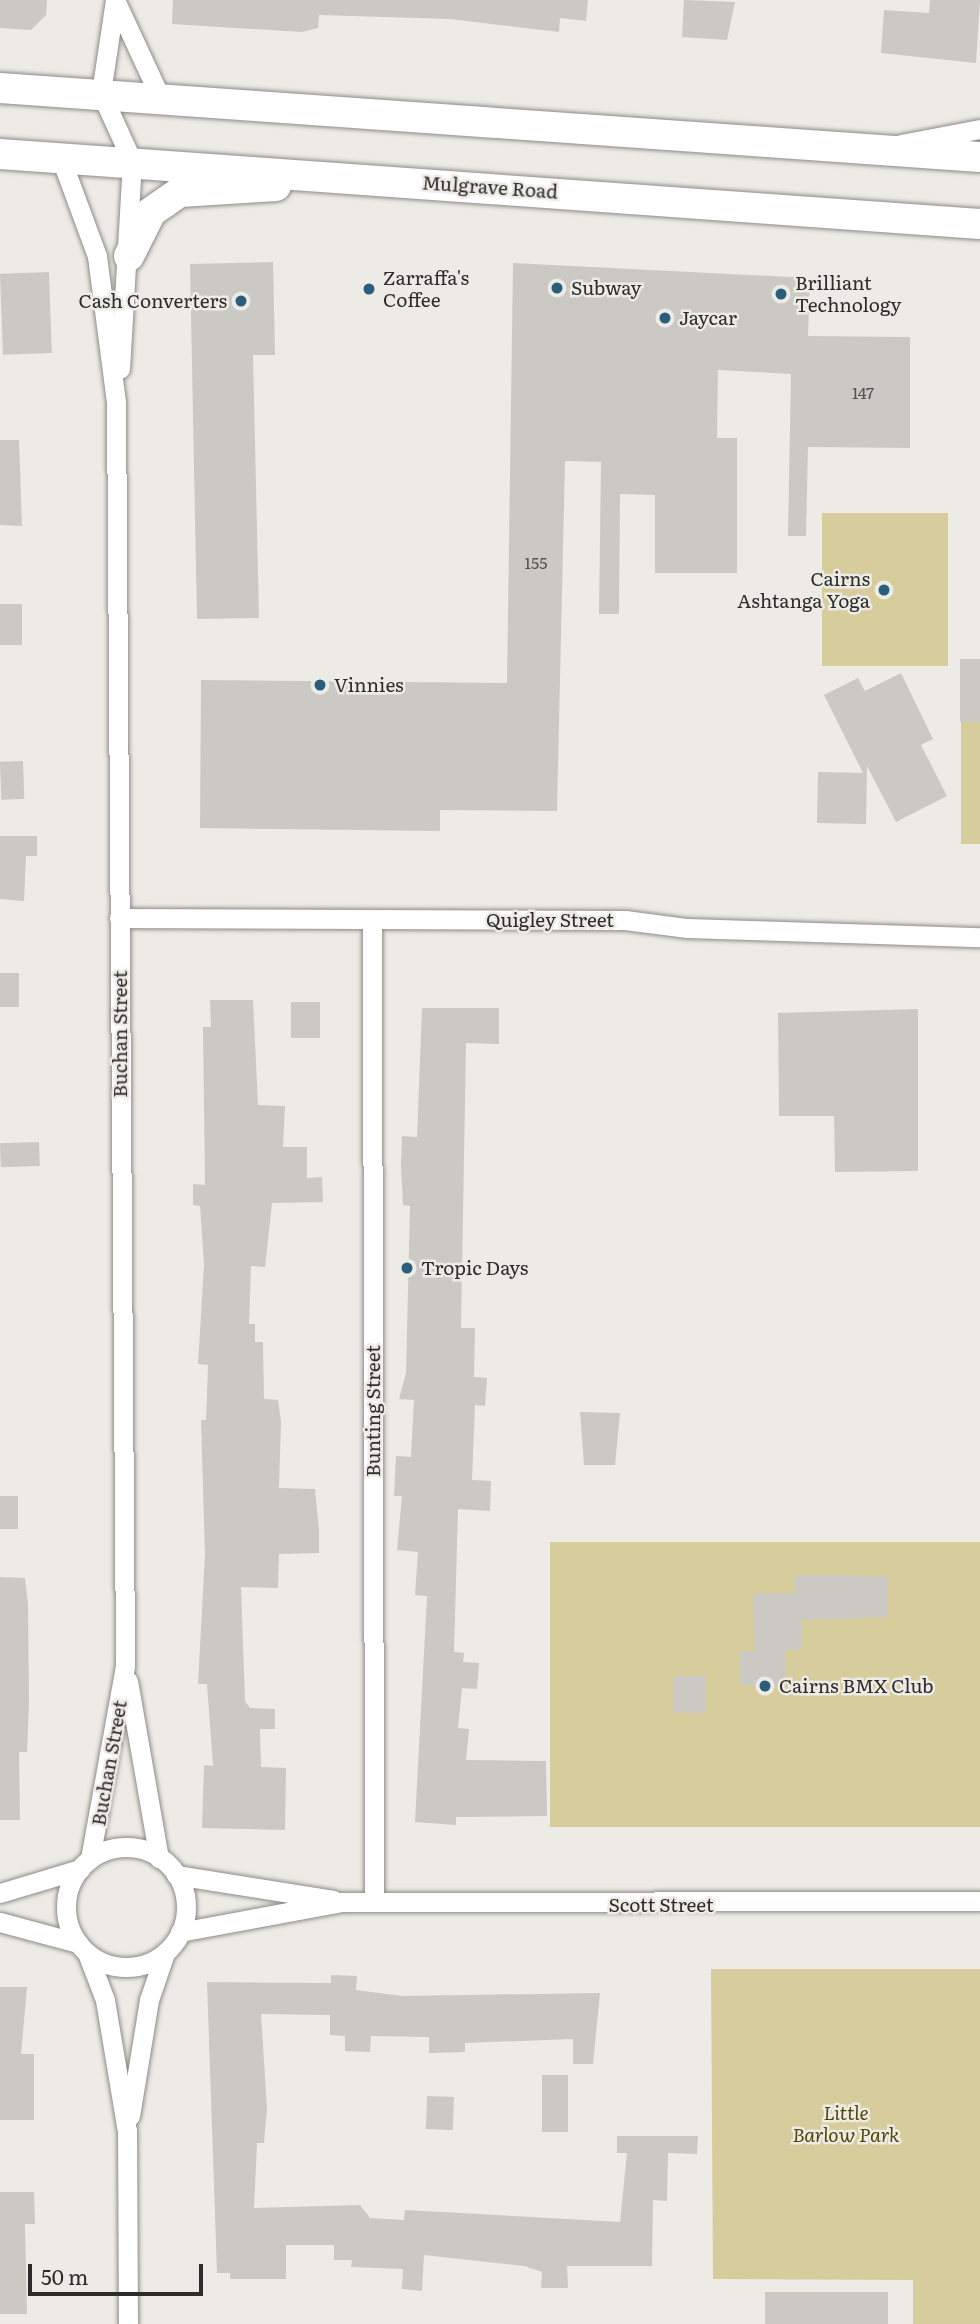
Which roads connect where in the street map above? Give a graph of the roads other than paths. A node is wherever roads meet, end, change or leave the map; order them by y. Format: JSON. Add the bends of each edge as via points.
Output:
{"nodes":[{"id":1,"x":115,"y":1,"type":"edge"},
{"id":2,"x":0,"y":88,"type":"edge"},
{"id":3,"x":101,"y":93,"type":"junction"},
{"id":4,"x":160,"y":97,"type":"junction"},
{"id":5,"x":980,"y":129,"type":"edge"},
{"id":6,"x":880,"y":150,"type":"junction"},
{"id":7,"x":0,"y":154,"type":"edge"},
{"id":8,"x":60,"y":156,"type":"junction"},
{"id":9,"x":980,"y":157,"type":"edge"},
{"id":10,"x":132,"y":161,"type":"junction"},
{"id":11,"x":371,"y":178,"type":"junction"},
{"id":12,"x":980,"y":224,"type":"edge"},
{"id":13,"x":129,"y":256,"type":"junction"},
{"id":14,"x":116,"y":402,"type":"junction"},
{"id":15,"x":119,"y":918,"type":"junction"},
{"id":16,"x":372,"y":922,"type":"junction"},
{"id":17,"x":980,"y":937,"type":"edge"},
{"id":18,"x":125,"y":1666,"type":"junction"},
{"id":19,"x":159,"y":1858,"type":"junction"},
{"id":20,"x":85,"y":1864,"type":"junction"},
{"id":21,"x":176,"y":1875,"type":"junction"},
{"id":22,"x":0,"y":1893,"type":"edge"},
{"id":23,"x":374,"y":1901,"type":"junction"},
{"id":24,"x":980,"y":1901,"type":"edge"},
{"id":25,"x":342,"y":1902,"type":"junction"},
{"id":26,"x":0,"y":1922,"type":"edge"},
{"id":27,"x":180,"y":1932,"type":"junction"},
{"id":28,"x":82,"y":1948,"type":"junction"},
{"id":29,"x":164,"y":1953,"type":"junction"},
{"id":30,"x":127,"y":2131,"type":"junction"},
{"id":31,"x":128,"y":2324,"type":"edge"}],
"edges":[{"from":1,"to":3,"type":"street"},
{"from":1,"to":4,"type":"street","via":[[136,57]]},
{"from":2,"to":3,"type":"main road"},
{"from":3,"to":4,"type":"main road"},
{"from":3,"to":10,"type":"street","name":"Buchan Street"},
{"from":4,"to":6,"type":"main road"},
{"from":5,"to":6,"type":"street"},
{"from":6,"to":9,"type":"main road"},
{"from":7,"to":8,"type":"main road","name":"Mulgrave Road"},
{"from":8,"to":10,"type":"main road","name":"Mulgrave Road"},
{"from":8,"to":14,"type":"street","name":"Buchan Street","via":[[97,256]]},
{"from":10,"to":11,"type":"main road","name":"Mulgrave Road"},
{"from":10,"to":13,"type":"street","name":"Buchan Street"},
{"from":11,"to":12,"type":"main road","name":"Mulgrave Road"},
{"from":11,"to":13,"type":"main road","via":[[180,192],[151,212]]},
{"from":13,"to":14,"type":"street","name":"Buchan Street"},
{"from":14,"to":15,"type":"street","name":"Buchan Street"},
{"from":15,"to":16,"type":"street","name":"Quigley Street"},
{"from":15,"to":18,"type":"street","name":"Buchan Street"},
{"from":16,"to":17,"type":"street","name":"Quigley Street","via":[[625,920],[687,928]]},
{"from":16,"to":23,"type":"street","name":"Bunting Street"},
{"from":18,"to":19,"type":"street","name":"Buchan Street"},
{"from":18,"to":20,"type":"street","name":"Buchan Street"},
{"from":19,"to":20,"type":"street","via":[[131,1848]]},
{"from":19,"to":21,"type":"street"},
{"from":20,"to":22,"type":"street"},
{"from":20,"to":28,"type":"street","via":[[66,1903]]},
{"from":21,"to":25,"type":"street","name":"Scott Street"},
{"from":21,"to":27,"type":"street","via":[[185,1903]]},
{"from":23,"to":24,"type":"street","name":"Scott Street"},
{"from":23,"to":25,"type":"street","name":"Scott Street"},
{"from":25,"to":27,"type":"street","name":"Scott Street"},
{"from":26,"to":28,"type":"street"},
{"from":27,"to":29,"type":"street"},
{"from":28,"to":29,"type":"street","via":[[128,1967]]},
{"from":28,"to":30,"type":"street","via":[[105,2000]]},
{"from":29,"to":30,"type":"street","via":[[149,2000]]},
{"from":30,"to":31,"type":"street"}]}
